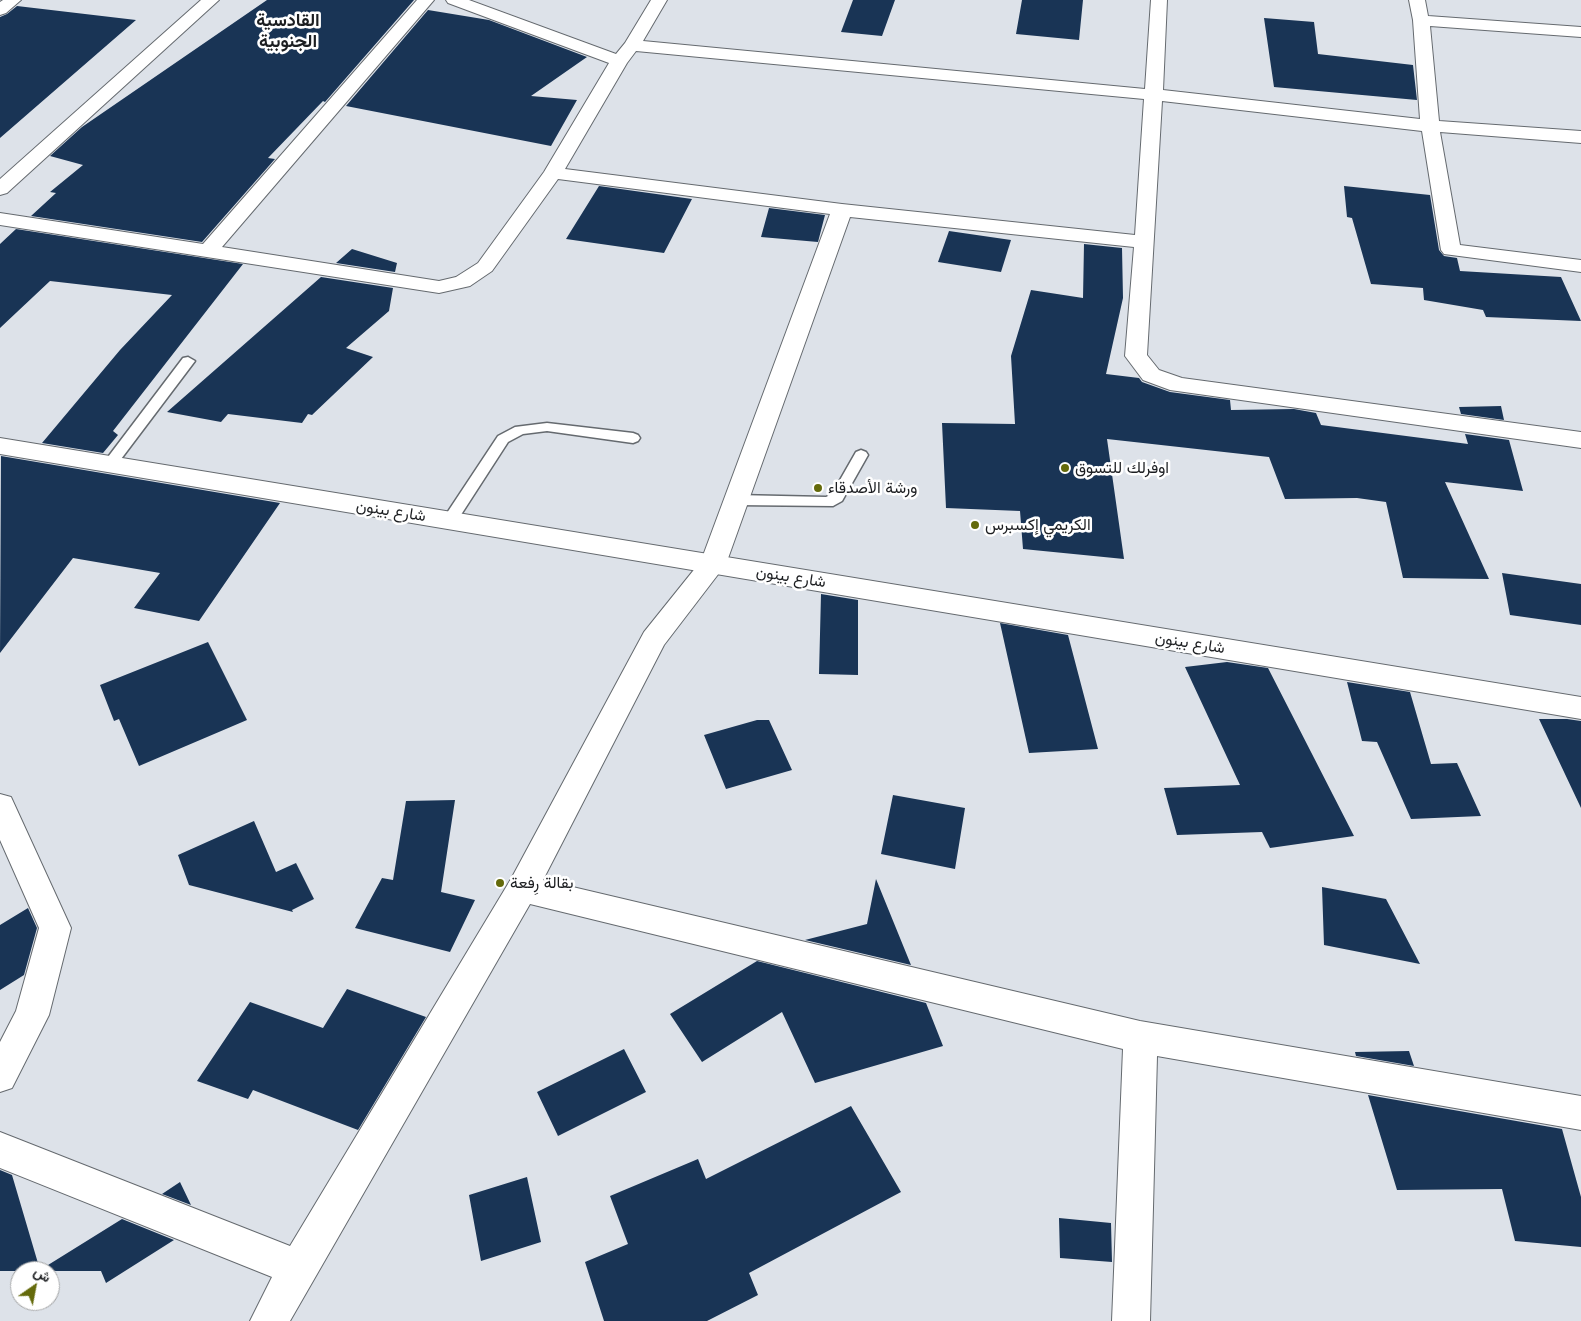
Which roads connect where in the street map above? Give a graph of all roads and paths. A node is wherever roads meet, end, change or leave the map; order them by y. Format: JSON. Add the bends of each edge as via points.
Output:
{"nodes":[{"id":1,"x":13,"y":0,"type":"edge"},
{"id":2,"x":211,"y":0,"type":"edge"},
{"id":3,"x":426,"y":0,"type":"edge"},
{"id":4,"x":454,"y":0,"type":"edge"},
{"id":5,"x":659,"y":0,"type":"edge"},
{"id":6,"x":1160,"y":0,"type":"edge"},
{"id":7,"x":1417,"y":0,"type":"edge"},
{"id":8,"x":0,"y":10,"type":"edge"},
{"id":9,"x":1420,"y":20,"type":"junction"},
{"id":10,"x":1581,"y":32,"type":"edge"},
{"id":11,"x":632,"y":45,"type":"junction"},
{"id":12,"x":619,"y":61,"type":"junction"},
{"id":13,"x":1155,"y":95,"type":"junction"},
{"id":14,"x":1430,"y":126,"type":"junction"},
{"id":15,"x":1581,"y":137,"type":"edge"},
{"id":16,"x":552,"y":173,"type":"junction"},
{"id":17,"x":0,"y":189,"type":"edge"},
{"id":18,"x":842,"y":210,"type":"junction"},
{"id":19,"x":0,"y":219,"type":"edge"},
{"id":20,"x":1145,"y":242,"type":"junction"},
{"id":21,"x":207,"y":252,"type":"junction"},
{"id":22,"x":1581,"y":266,"type":"edge"},
{"id":23,"x":188,"y":361,"type":"dead end"},
{"id":24,"x":633,"y":438,"type":"dead end"},
{"id":25,"x":1581,"y":440,"type":"edge"},
{"id":26,"x":0,"y":446,"type":"edge"},
{"id":27,"x":861,"y":455,"type":"dead end"},
{"id":28,"x":110,"y":464,"type":"junction"},
{"id":29,"x":736,"y":500,"type":"junction"},
{"id":30,"x":450,"y":520,"type":"junction"},
{"id":31,"x":713,"y":564,"type":"junction"},
{"id":32,"x":1581,"y":708,"type":"edge"},
{"id":33,"x":0,"y":806,"type":"edge"},
{"id":34,"x":522,"y":889,"type":"junction"},
{"id":35,"x":1140,"y":1038,"type":"junction"},
{"id":36,"x":0,"y":1076,"type":"edge"},
{"id":37,"x":1581,"y":1113,"type":"edge"},
{"id":38,"x":0,"y":1150,"type":"edge"},
{"id":39,"x":298,"y":1268,"type":"junction"},
{"id":40,"x":269,"y":1321,"type":"edge"},
{"id":41,"x":1131,"y":1321,"type":"edge"}],
"edges":[{"from":1,"to":8,"type":"street"},
{"from":2,"to":17,"type":"street"},
{"from":3,"to":21,"type":"street"},
{"from":4,"to":12,"type":"street"},
{"from":5,"to":11,"type":"street"},
{"from":6,"to":13,"type":"street"},
{"from":7,"to":9,"type":"street"},
{"from":9,"to":10,"type":"street"},
{"from":9,"to":14,"type":"street"},
{"from":11,"to":12,"type":"street"},
{"from":11,"to":13,"type":"street"},
{"from":12,"to":16,"type":"street"},
{"from":13,"to":14,"type":"street"},
{"from":13,"to":20,"type":"street"},
{"from":14,"to":15,"type":"street"},
{"from":14,"to":22,"type":"street","via":[[1451,250]]},
{"from":16,"to":18,"type":"street"},
{"from":16,"to":21,"type":"street","via":[[485,267],[463,282],[439,287]]},
{"from":18,"to":20,"type":"street"},
{"from":18,"to":29,"type":"street"},
{"from":19,"to":21,"type":"street"},
{"from":20,"to":25,"type":"street","via":[[1136,356],[1151,375],[1178,385]]},
{"from":23,"to":28,"type":"lane"},
{"from":24,"to":30,"type":"lane","via":[[547,427],[520,430],[503,439]]},
{"from":26,"to":28,"type":"street","name":"شارع بينون"},
{"from":27,"to":29,"type":"lane","via":[[838,496],[828,502]]},
{"from":28,"to":30,"type":"street","name":"شارع بينون"},
{"from":29,"to":31,"type":"street"},
{"from":30,"to":31,"type":"street","name":"شارع بينون"},
{"from":31,"to":32,"type":"street","name":"شارع بينون"},
{"from":31,"to":34,"type":"street","via":[[654,639]]},
{"from":33,"to":36,"type":"street","via":[[55,928],[32,1015]]},
{"from":34,"to":35,"type":"street"},
{"from":34,"to":39,"type":"street"},
{"from":35,"to":37,"type":"street"},
{"from":35,"to":41,"type":"street"},
{"from":38,"to":39,"type":"street"},
{"from":39,"to":40,"type":"street"}]}
